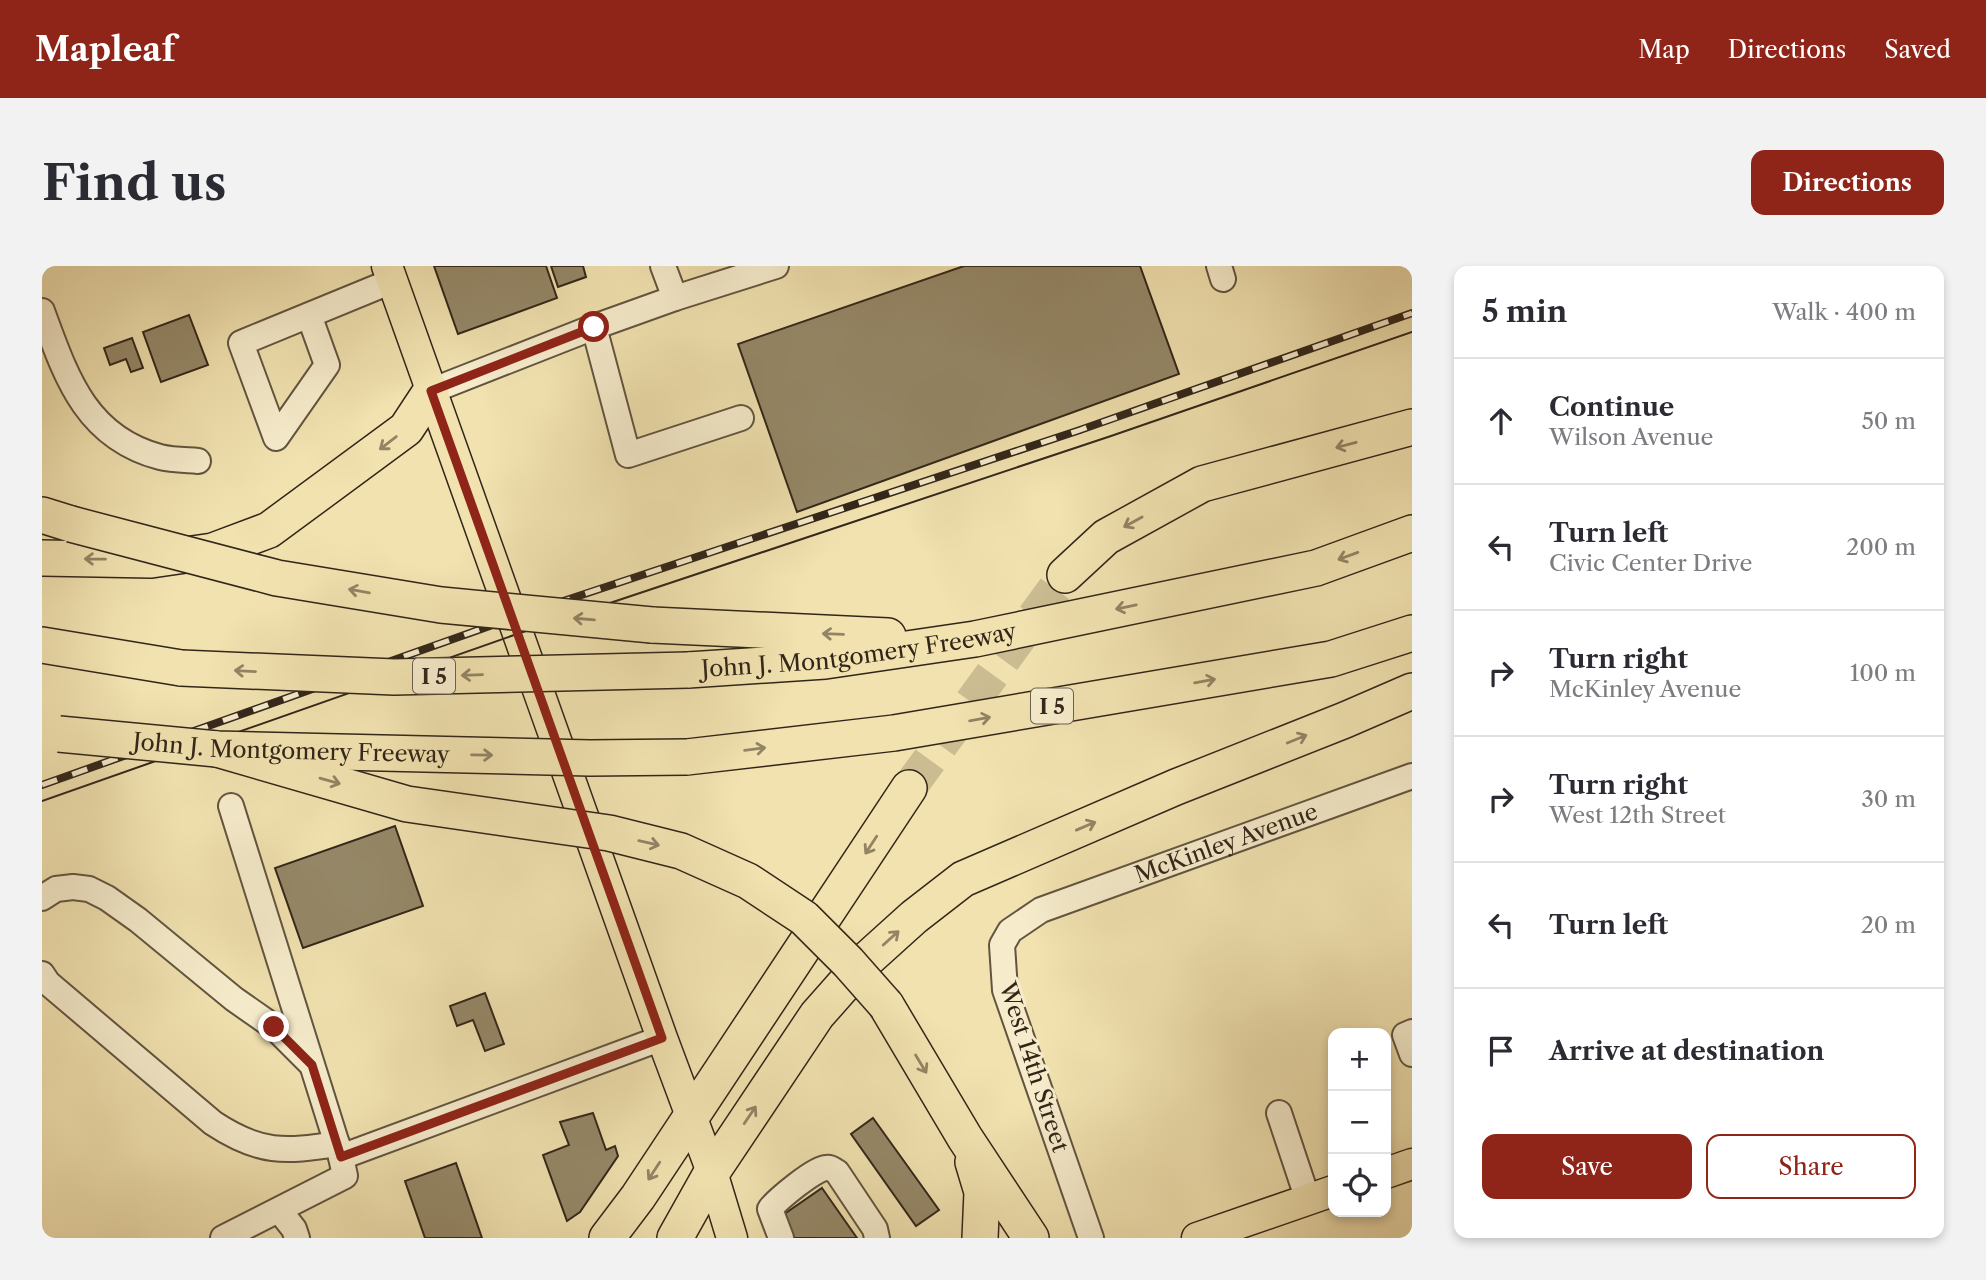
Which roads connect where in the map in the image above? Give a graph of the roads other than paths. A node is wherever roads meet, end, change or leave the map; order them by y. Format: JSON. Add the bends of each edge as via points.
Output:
{"nodes":[{"id":1,"x":663,"y":266,"type":"edge"},
{"id":2,"x":763,"y":268,"type":"edge"},
{"id":3,"x":390,"y":273,"type":"edge"},
{"id":4,"x":675,"y":298,"type":"junction"},
{"id":5,"x":42,"y":311,"type":"edge"},
{"id":6,"x":309,"y":315,"type":"junction"},
{"id":7,"x":594,"y":327,"type":"junction"},
{"id":8,"x":431,"y":391,"type":"junction"},
{"id":9,"x":741,"y":418,"type":"dead end"},
{"id":10,"x":1412,"y":427,"type":"edge"},
{"id":11,"x":198,"y":461,"type":"dead end"},
{"id":12,"x":56,"y":519,"type":"edge"},
{"id":13,"x":1412,"y":533,"type":"edge"},
{"id":14,"x":42,"y":558,"type":"edge"},
{"id":15,"x":1065,"y":575,"type":"tunnel mouth"},
{"id":16,"x":1412,"y":633,"type":"edge"},
{"id":17,"x":975,"y":639,"type":"junction"},
{"id":18,"x":42,"y":645,"type":"edge"},
{"id":19,"x":1412,"y":691,"type":"edge"},
{"id":20,"x":51,"y":733,"type":"edge"},
{"id":21,"x":217,"y":749,"type":"junction"},
{"id":22,"x":1412,"y":776,"type":"edge"},
{"id":23,"x":909,"y":788,"type":"tunnel mouth"},
{"id":24,"x":231,"y":806,"type":"dead end"},
{"id":25,"x":42,"y":898,"type":"edge"},
{"id":26,"x":1041,"y":910,"type":"joint"},
{"id":27,"x":42,"y":974,"type":"edge"},
{"id":28,"x":1412,"y":1032,"type":"edge"},
{"id":29,"x":662,"y":1038,"type":"junction"},
{"id":30,"x":1412,"y":1054,"type":"edge"},
{"id":31,"x":312,"y":1065,"type":"junction"},
{"id":32,"x":1279,"y":1113,"type":"dead end"},
{"id":33,"x":691,"y":1114,"type":"junction"},
{"id":34,"x":965,"y":1138,"type":"junction"},
{"id":35,"x":339,"y":1151,"type":"junction"},
{"id":36,"x":1412,"y":1164,"type":"edge"},
{"id":37,"x":1391,"y":1171,"type":"edge"},
{"id":38,"x":712,"y":1172,"type":"junction"},
{"id":39,"x":1321,"y":1196,"type":"edge"},
{"id":40,"x":279,"y":1210,"type":"junction"},
{"id":41,"x":223,"y":1238,"type":"edge"},
{"id":42,"x":297,"y":1238,"type":"edge"},
{"id":43,"x":607,"y":1238,"type":"edge"},
{"id":44,"x":675,"y":1238,"type":"edge"},
{"id":45,"x":732,"y":1238,"type":"edge"},
{"id":46,"x":781,"y":1238,"type":"edge"},
{"id":47,"x":877,"y":1238,"type":"edge"},
{"id":48,"x":980,"y":1238,"type":"edge"},
{"id":49,"x":1031,"y":1238,"type":"edge"},
{"id":50,"x":1091,"y":1238,"type":"edge"},
{"id":51,"x":1197,"y":1238,"type":"edge"}],
"edges":[{"from":1,"to":4,"type":"street"},
{"from":2,"to":4,"type":"street"},
{"from":3,"to":6,"type":"street"},
{"from":3,"to":8,"type":"main road"},
{"from":4,"to":7,"type":"street"},
{"from":5,"to":11,"type":"street","via":[[67,377],[100,423],[121,440],[160,457]]},
{"from":6,"to":6,"type":"street","via":[[241,343],[276,438],[327,365]]},
{"from":7,"to":8,"type":"street"},
{"from":7,"to":9,"type":"street","via":[[628,455]]},
{"from":8,"to":14,"type":"highway","one_way":true,"via":[[406,429],[269,530],[213,551],[151,560]]},
{"from":8,"to":29,"type":"main road"},
{"from":10,"to":15,"type":"highway","one_way":true,"via":[[1202,484],[1105,537]]},
{"from":17,"to":12,"type":"highway","one_way":true,"bridge":true,"via":[[652,625],[441,605],[277,578]]},
{"from":13,"to":17,"type":"highway","name":"John J. Montgomery Freeway","number":"I 5","one_way":true,"via":[[1316,568]]},
{"from":21,"to":16,"type":"highway","name":"John J. Montgomery Freeway","number":"I 5","one_way":true,"bridge":true,"via":[[687,757],[894,733],[1317,662]]},
{"from":17,"to":18,"type":"highway","name":"John J. Montgomery Freeway","number":"I 5","one_way":true,"bridge":true,"via":[[825,661],[688,670],[394,677],[181,668]]},
{"from":38,"to":19,"type":"highway","one_way":true,"via":[[817,1015],[863,963],[964,879]]},
{"from":20,"to":21,"type":"highway","name":"John J. Montgomery Freeway","number":"I 5","bridge":true},
{"from":21,"to":34,"type":"highway","one_way":true,"bridge":true,"via":[[407,804],[608,833],[681,851],[748,881],[804,918],[886,1005]]},
{"from":22,"to":26,"type":"street","name":"McKinley Avenue"},
{"from":23,"to":33,"type":"highway","one_way":true},
{"from":24,"to":31,"type":"street"},
{"from":25,"to":31,"type":"street","via":[[73,887],[107,898],[274,1027]]},
{"from":26,"to":50,"type":"street","name":"West 14th Street","via":[[1010,931],[1002,945],[1005,990]]},
{"from":27,"to":35,"type":"street","via":[[236,1139],[271,1149]]},
{"from":28,"to":30,"type":"street","via":[[1405,1035]]},
{"from":29,"to":33,"type":"main road"},
{"from":29,"to":35,"type":"street"},
{"from":31,"to":35,"type":"street"},
{"from":32,"to":39,"type":"street"},
{"from":33,"to":38,"type":"main road"},
{"from":33,"to":43,"type":"highway","one_way":true},
{"from":34,"to":48,"type":"highway","via":[[982,1192]]},
{"from":34,"to":49,"type":"highway"},
{"from":35,"to":40,"type":"street","via":[[345,1175]]},
{"from":36,"to":37,"type":"main road"},
{"from":38,"to":44,"type":"highway"},
{"from":38,"to":45,"type":"main road"},
{"from":39,"to":51,"type":"main road"},
{"from":40,"to":41,"type":"street"},
{"from":40,"to":42,"type":"street"},
{"from":46,"to":47,"type":"street","via":[[770,1209],[824,1168],[837,1172]]}]}
